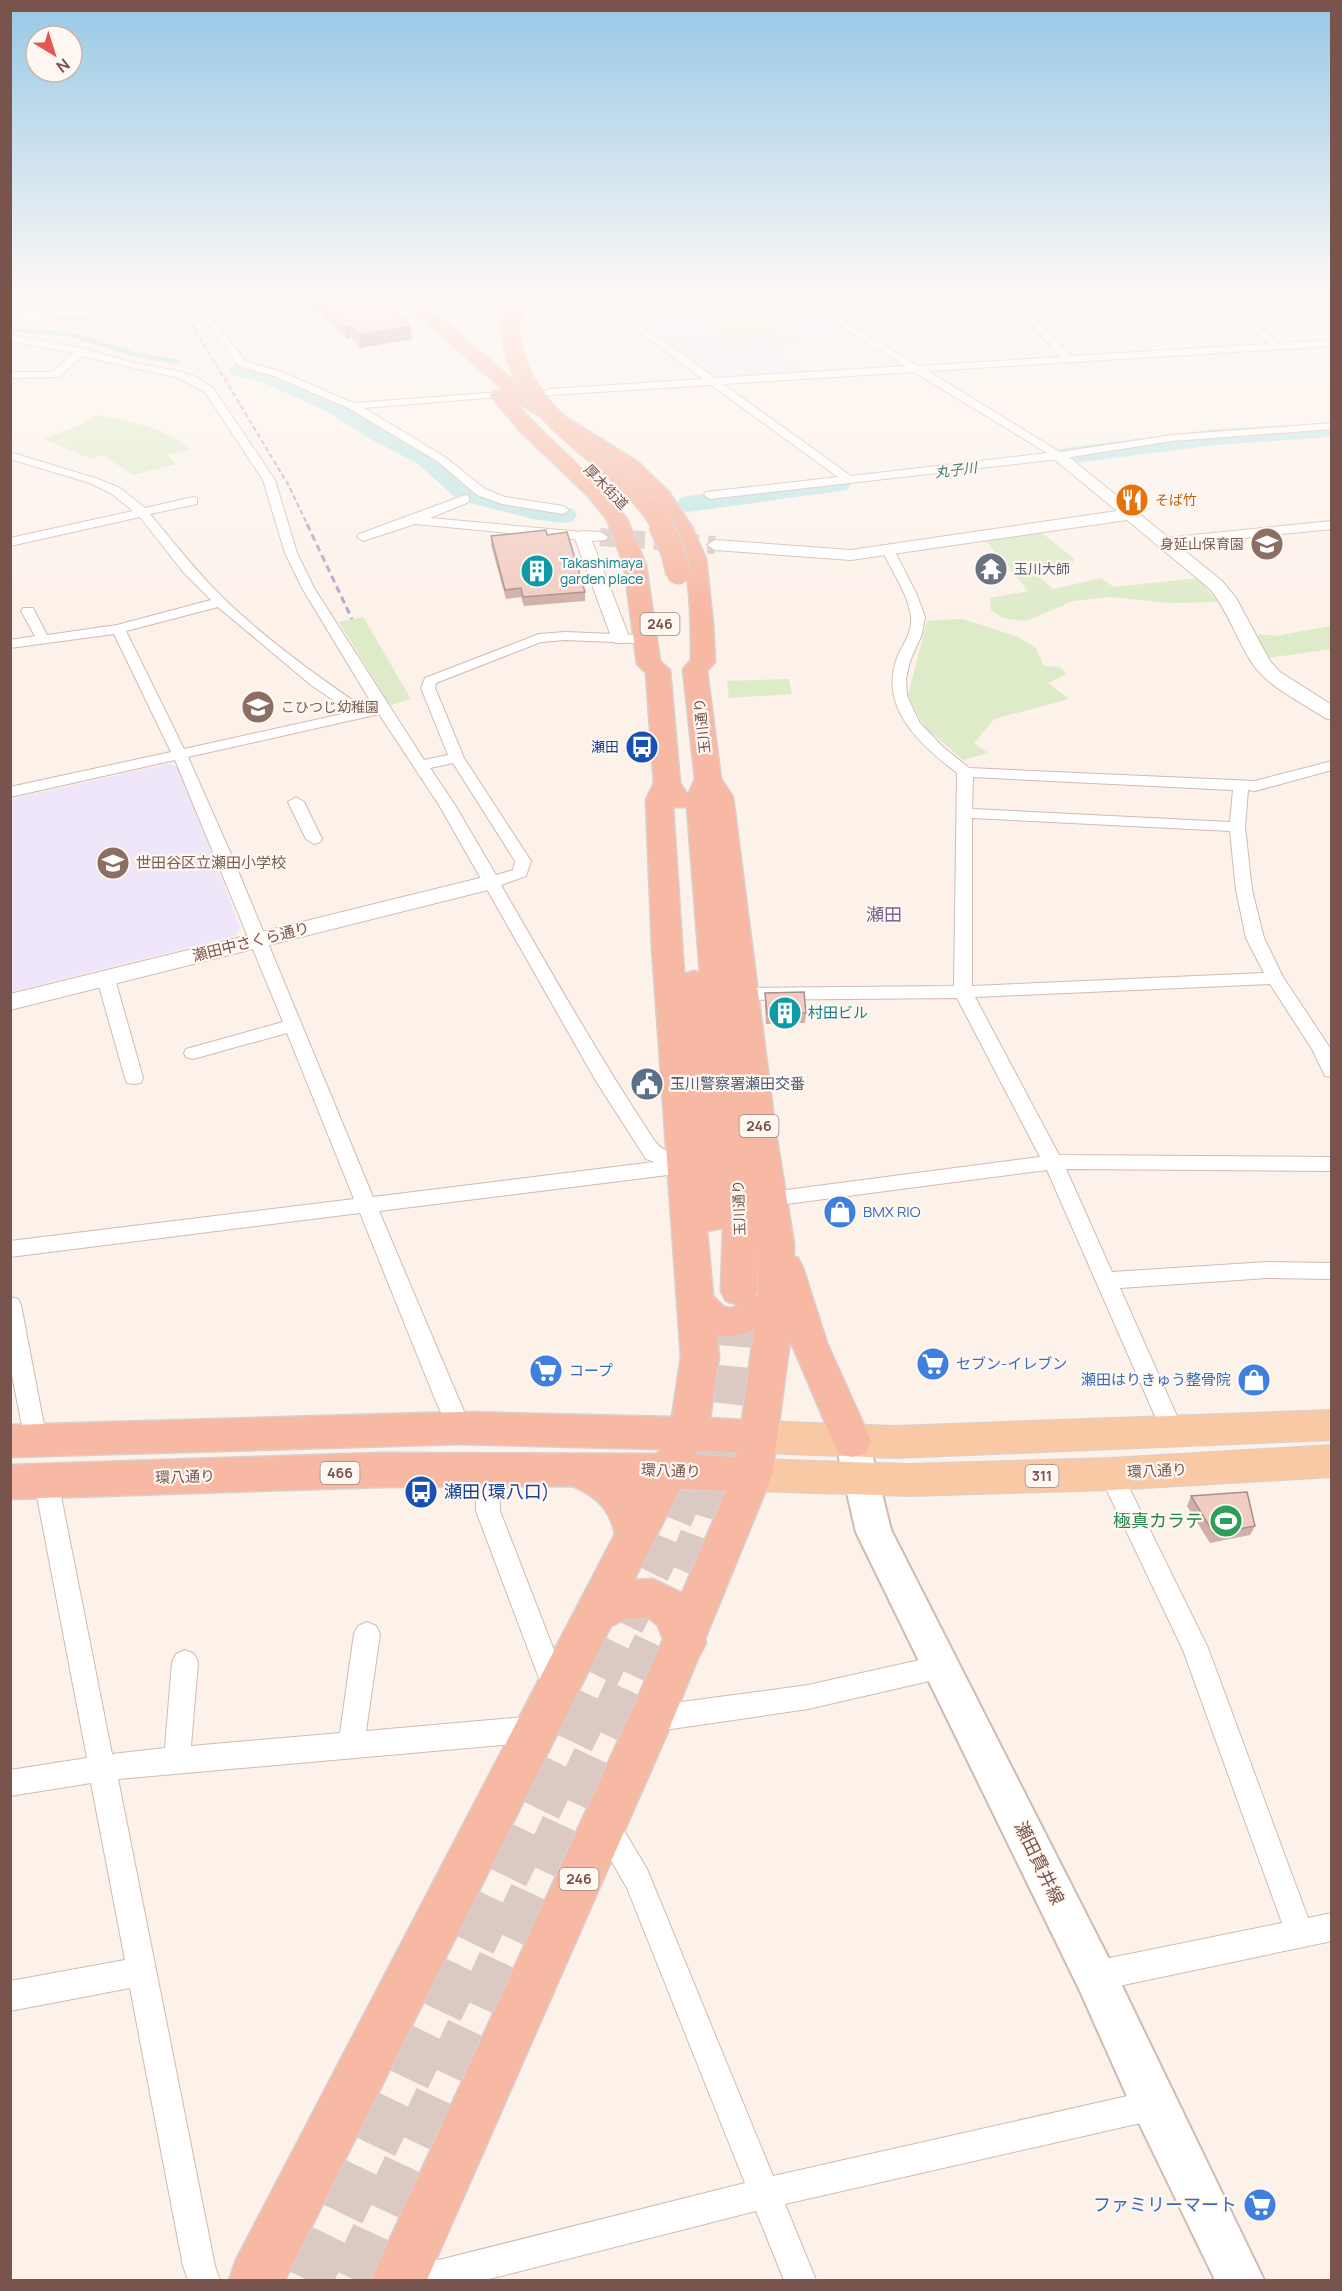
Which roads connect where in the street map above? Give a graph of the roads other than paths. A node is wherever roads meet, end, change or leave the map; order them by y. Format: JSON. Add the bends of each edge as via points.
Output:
{"nodes":[{"id":1,"x":218,"y":403,"type":"edge"},
{"id":2,"x":345,"y":403,"type":"edge"},
{"id":3,"x":390,"y":403,"type":"edge"},
{"id":4,"x":506,"y":403,"type":"edge"},
{"id":5,"x":523,"y":403,"type":"edge"},
{"id":6,"x":531,"y":403,"type":"edge"},
{"id":7,"x":540,"y":403,"type":"edge"},
{"id":8,"x":742,"y":403,"type":"edge"},
{"id":9,"x":972,"y":403,"type":"edge"},
{"id":10,"x":352,"y":406,"type":"junction"},
{"id":11,"x":1332,"y":426,"type":"edge"},
{"id":12,"x":10,"y":455,"type":"edge"},
{"id":13,"x":1062,"y":458,"type":"junction"},
{"id":14,"x":29,"y":461,"type":"junction"},
{"id":15,"x":10,"y":464,"type":"edge"},
{"id":16,"x":848,"y":479,"type":"junction"},
{"id":17,"x":710,"y":495,"type":"dead end"},
{"id":18,"x":465,"y":499,"type":"dead end"},
{"id":19,"x":193,"y":501,"type":"dead end"},
{"id":20,"x":563,"y":510,"type":"dead end"},
{"id":21,"x":143,"y":513,"type":"junction"},
{"id":22,"x":1132,"y":514,"type":"junction"},
{"id":23,"x":414,"y":520,"type":"junction"},
{"id":24,"x":1332,"y":525,"type":"edge"},
{"id":25,"x":582,"y":536,"type":"junction"},
{"id":26,"x":645,"y":536,"type":"dead end"},
{"id":27,"x":363,"y":537,"type":"dead end"},
{"id":28,"x":600,"y":537,"type":"tunnel mouth"},
{"id":29,"x":10,"y":542,"type":"edge"},
{"id":30,"x":1165,"y":542,"type":"junction"},
{"id":31,"x":715,"y":545,"type":"tunnel mouth"},
{"id":32,"x":888,"y":550,"type":"junction"},
{"id":33,"x":667,"y":574,"type":"junction"},
{"id":34,"x":220,"y":602,"type":"junction"},
{"id":35,"x":28,"y":611,"type":"dead end"},
{"id":36,"x":118,"y":629,"type":"junction"},
{"id":37,"x":43,"y":639,"type":"junction"},
{"id":38,"x":621,"y":639,"type":"junction"},
{"id":39,"x":646,"y":642,"type":"junction"},
{"id":40,"x":10,"y":644,"type":"edge"},
{"id":41,"x":695,"y":669,"type":"junction"},
{"id":42,"x":658,"y":670,"type":"junction"},
{"id":43,"x":383,"y":710,"type":"junction"},
{"id":44,"x":364,"y":714,"type":"junction"},
{"id":45,"x":1332,"y":714,"type":"edge"},
{"id":46,"x":180,"y":755,"type":"junction"},
{"id":47,"x":457,"y":758,"type":"junction"},
{"id":48,"x":1332,"y":765,"type":"edge"},
{"id":49,"x":419,"y":766,"type":"junction"},
{"id":50,"x":965,"y":772,"type":"junction"},
{"id":51,"x":708,"y":778,"type":"junction"},
{"id":52,"x":667,"y":783,"type":"junction"},
{"id":53,"x":1241,"y":785,"type":"junction"},
{"id":54,"x":10,"y":792,"type":"edge"},
{"id":55,"x":296,"y":802,"type":"dead end"},
{"id":56,"x":965,"y":813,"type":"junction"},
{"id":57,"x":1237,"y":827,"type":"junction"},
{"id":58,"x":314,"y":839,"type":"dead end"},
{"id":59,"x":492,"y":882,"type":"junction"},
{"id":60,"x":259,"y":941,"type":"junction"},
{"id":61,"x":1275,"y":978,"type":"junction"},
{"id":62,"x":106,"y":979,"type":"junction"},
{"id":63,"x":963,"y":992,"type":"junction"},
{"id":64,"x":744,"y":994,"type":"junction"},
{"id":65,"x":10,"y":1002,"type":"edge"},
{"id":66,"x":293,"y":1025,"type":"junction"},
{"id":67,"x":1323,"y":1037,"type":"edge"},
{"id":68,"x":193,"y":1053,"type":"dead end"},
{"id":69,"x":1332,"y":1071,"type":"edge"},
{"id":70,"x":134,"y":1078,"type":"dead end"},
{"id":71,"x":1053,"y":1162,"type":"junction"},
{"id":72,"x":1332,"y":1164,"type":"edge"},
{"id":73,"x":684,"y":1166,"type":"junction"},
{"id":74,"x":771,"y":1199,"type":"junction"},
{"id":75,"x":365,"y":1205,"type":"junction"},
{"id":76,"x":777,"y":1244,"type":"junction"},
{"id":77,"x":10,"y":1248,"type":"edge"},
{"id":78,"x":1332,"y":1271,"type":"edge"},
{"id":79,"x":1104,"y":1281,"type":"junction"},
{"id":80,"x":715,"y":1292,"type":"junction"},
{"id":81,"x":776,"y":1302,"type":"junction"},
{"id":82,"x":10,"y":1305,"type":"edge"},
{"id":83,"x":1332,"y":1425,"type":"edge"},
{"id":84,"x":460,"y":1428,"type":"junction"},
{"id":85,"x":687,"y":1432,"type":"junction"},
{"id":86,"x":1173,"y":1432,"type":"junction"},
{"id":87,"x":23,"y":1441,"type":"edge"},
{"id":88,"x":755,"y":1456,"type":"junction"},
{"id":89,"x":857,"y":1460,"type":"junction"},
{"id":90,"x":1332,"y":1461,"type":"edge"},
{"id":91,"x":487,"y":1469,"type":"junction"},
{"id":92,"x":577,"y":1469,"type":"junction"},
{"id":93,"x":669,"y":1470,"type":"junction"},
{"id":94,"x":1111,"y":1474,"type":"junction"},
{"id":95,"x":28,"y":1481,"type":"edge"},
{"id":96,"x":636,"y":1536,"type":"junction"},
{"id":97,"x":597,"y":1612,"type":"junction"},
{"id":98,"x":367,"y":1634,"type":"dead end"},
{"id":99,"x":685,"y":1643,"type":"junction"},
{"id":100,"x":185,"y":1662,"type":"dead end"},
{"id":101,"x":942,"y":1667,"type":"junction"},
{"id":102,"x":546,"y":1709,"type":"junction"},
{"id":103,"x":651,"y":1719,"type":"junction"},
{"id":104,"x":351,"y":1745,"type":"junction"},
{"id":105,"x":177,"y":1760,"type":"junction"},
{"id":106,"x":101,"y":1768,"type":"junction"},
{"id":107,"x":10,"y":1783,"type":"edge"},
{"id":108,"x":604,"y":1824,"type":"junction"},
{"id":109,"x":1332,"y":1927,"type":"edge"},
{"id":110,"x":1300,"y":1934,"type":"junction"},
{"id":111,"x":142,"y":1971,"type":"junction"},
{"id":112,"x":1095,"y":1976,"type":"junction"},
{"id":113,"x":10,"y":1996,"type":"edge"},
{"id":114,"x":1154,"y":2105,"type":"junction"},
{"id":115,"x":766,"y":2193,"type":"junction"},
{"id":116,"x":403,"y":2271,"type":"edge"},
{"id":117,"x":204,"y":2280,"type":"edge"},
{"id":118,"x":256,"y":2280,"type":"edge"},
{"id":119,"x":800,"y":2280,"type":"edge"},
{"id":120,"x":1240,"y":2280,"type":"edge"},
{"id":121,"x":1257,"y":2280,"type":"edge"}],
"edges":[{"from":1,"to":43,"type":"street","via":[[269,480],[301,576]]},
{"from":2,"to":10,"type":"street"},
{"from":3,"to":10,"type":"street"},
{"from":4,"to":39,"type":"highway","name":"玉川通り","number":"246","via":[[596,493],[616,519],[635,565]]},
{"from":5,"to":26,"type":"highway","name":"厚木街道","via":[[534,418],[613,491]]},
{"from":6,"to":41,"type":"highway","name":"玉川通り","number":"246","via":[[631,466],[674,513],[695,559],[703,662]]},
{"from":7,"to":33,"type":"highway","name":"厚木街道","number":"246","bridge":true,"via":[[639,495],[654,515],[675,558]]},
{"from":8,"to":16,"type":"street"},
{"from":9,"to":13,"type":"street"},
{"from":10,"to":20,"type":"street","via":[[441,459],[482,492],[502,500]]},
{"from":11,"to":13,"type":"street","via":[[1172,438]]},
{"from":12,"to":14,"type":"street"},
{"from":13,"to":16,"type":"street"},
{"from":13,"to":22,"type":"street"},
{"from":14,"to":15,"type":"street"},
{"from":14,"to":21,"type":"street","via":[[101,484]]},
{"from":16,"to":17,"type":"street"},
{"from":18,"to":23,"type":"street"},
{"from":19,"to":21,"type":"street"},
{"from":21,"to":29,"type":"street"},
{"from":21,"to":34,"type":"street"},
{"from":22,"to":30,"type":"street"},
{"from":22,"to":32,"type":"street"},
{"from":23,"to":25,"type":"street"},
{"from":23,"to":27,"type":"street"},
{"from":24,"to":30,"type":"street"},
{"from":25,"to":28,"type":"street"},
{"from":25,"to":38,"type":"street"},
{"from":30,"to":45,"type":"street","via":[[1227,598],[1262,664]]},
{"from":31,"to":32,"type":"street","via":[[842,556]]},
{"from":32,"to":50,"type":"street","via":[[919,617],[902,664],[899,693],[909,719],[927,742]]},
{"from":33,"to":41,"type":"highway","name":"厚木街道","number":"246","via":[[687,660]]},
{"from":33,"to":42,"type":"highway","name":"厚木街道","number":"246","via":[[664,663]]},
{"from":34,"to":36,"type":"street"},
{"from":34,"to":44,"type":"street","via":[[316,682]]},
{"from":35,"to":37,"type":"street"},
{"from":36,"to":37,"type":"street"},
{"from":36,"to":46,"type":"street"},
{"from":37,"to":40,"type":"street"},
{"from":38,"to":39,"type":"street"},
{"from":38,"to":47,"type":"street","via":[[539,638],[430,681],[428,688]]},
{"from":39,"to":42,"type":"highway","name":"玉川通り","number":"246","via":[[650,664]]},
{"from":41,"to":51,"type":"highway","name":"玉川通り","number":"246"},
{"from":42,"to":52,"type":"highway","name":"玉川通り","number":"246"},
{"from":43,"to":44,"type":"street"},
{"from":43,"to":49,"type":"street"},
{"from":44,"to":46,"type":"street"},
{"from":46,"to":54,"type":"street"},
{"from":46,"to":60,"type":"street"},
{"from":47,"to":49,"type":"street"},
{"from":47,"to":59,"type":"street","via":[[523,861],[520,873]]},
{"from":48,"to":53,"type":"street","via":[[1255,786]]},
{"from":49,"to":59,"type":"street"},
{"from":50,"to":53,"type":"street"},
{"from":50,"to":56,"type":"street"},
{"from":51,"to":64,"type":"highway","number":"246","via":[[720,797]]},
{"from":51,"to":80,"type":"highway","name":"玉川通り","number":"246","via":[[699,799],[738,1180]]},
{"from":52,"to":73,"type":"highway","number":"246","via":[[659,800]]},
{"from":52,"to":80,"type":"highway","name":"玉川通り","number":"246","via":[[679,800]]},
{"from":53,"to":57,"type":"street"},
{"from":55,"to":58,"type":"street"},
{"from":56,"to":57,"type":"street"},
{"from":56,"to":63,"type":"street"},
{"from":57,"to":61,"type":"street","via":[[1244,891],[1255,938]]},
{"from":59,"to":60,"type":"street","name":"瀬田中さくら通り"},
{"from":59,"to":73,"type":"street","via":[[605,1081],[653,1154]]},
{"from":60,"to":62,"type":"street","name":"瀬田中さくら通り"},
{"from":60,"to":66,"type":"street"},
{"from":61,"to":63,"type":"street"},
{"from":61,"to":67,"type":"street"},
{"from":62,"to":65,"type":"street","name":"瀬田中さくら通り"},
{"from":62,"to":70,"type":"street"},
{"from":63,"to":64,"type":"street"},
{"from":63,"to":71,"type":"street"},
{"from":64,"to":74,"type":"highway","number":"246"},
{"from":66,"to":68,"type":"street"},
{"from":66,"to":75,"type":"street"},
{"from":67,"to":69,"type":"street"},
{"from":71,"to":72,"type":"street"},
{"from":71,"to":74,"type":"street"},
{"from":71,"to":79,"type":"street"},
{"from":73,"to":75,"type":"street"},
{"from":73,"to":80,"type":"highway","number":"246"},
{"from":74,"to":76,"type":"highway","number":"246"},
{"from":75,"to":77,"type":"street"},
{"from":75,"to":84,"type":"street"},
{"from":76,"to":81,"type":"highway","number":"246"},
{"from":76,"to":89,"type":"highway","via":[[809,1343]]},
{"from":78,"to":79,"type":"street","via":[[1267,1270]]},
{"from":79,"to":86,"type":"street"},
{"from":80,"to":81,"type":"highway","via":[[705,1313],[729,1323],[744,1321]]},
{"from":80,"to":85,"type":"highway","number":"246"},
{"from":81,"to":88,"type":"highway","number":"246"},
{"from":82,"to":87,"type":"street"},
{"from":83,"to":86,"type":"main road","name":"環八通り","number":"311"},
{"from":84,"to":85,"type":"highway","name":"環八通り"},
{"from":84,"to":87,"type":"highway","name":"環八通り"},
{"from":85,"to":88,"type":"highway","name":"環八通り"},
{"from":85,"to":93,"type":"highway","number":"246"},
{"from":86,"to":89,"type":"main road","name":"環八通り","number":"311","via":[[962,1440]]},
{"from":88,"to":89,"type":"main road","name":"環八通り","number":"311"},
{"from":88,"to":93,"type":"highway","name":"環八通り","number":"466"},
{"from":88,"to":99,"type":"highway","number":"246"},
{"from":89,"to":94,"type":"main road","name":"環八通り","number":"311"},
{"from":89,"to":101,"type":"main road","name":"瀬田貫井線","via":[[874,1532]]},
{"from":90,"to":94,"type":"main road","name":"環八通り","number":"311"},
{"from":91,"to":92,"type":"highway","name":"環八通り","number":"466"},
{"from":91,"to":95,"type":"highway","name":"環八通り","number":"466"},
{"from":91,"to":102,"type":"street","via":[[488,1511]]},
{"from":92,"to":93,"type":"highway","name":"環八通り","number":"466"},
{"from":92,"to":96,"type":"highway","via":[[601,1479],[620,1494],[632,1514]]},
{"from":93,"to":96,"type":"highway","number":"246"},
{"from":94,"to":110,"type":"street","via":[[1195,1648]]},
{"from":95,"to":106,"type":"street"},
{"from":96,"to":97,"type":"highway","number":"246"},
{"from":97,"to":99,"type":"highway","via":[[621,1600],[657,1599],[673,1610],[681,1623]]},
{"from":97,"to":102,"type":"highway","number":"246"},
{"from":98,"to":104,"type":"street"},
{"from":99,"to":103,"type":"highway","number":"246"},
{"from":100,"to":105,"type":"street"},
{"from":101,"to":103,"type":"street","via":[[808,1697]]},
{"from":101,"to":112,"type":"main road","name":"瀬田貫井線"},
{"from":102,"to":104,"type":"street"},
{"from":102,"to":118,"type":"highway","number":"246"},
{"from":103,"to":108,"type":"highway","number":"246"},
{"from":104,"to":105,"type":"street"},
{"from":105,"to":106,"type":"street"},
{"from":106,"to":107,"type":"street"},
{"from":106,"to":111,"type":"street"},
{"from":108,"to":115,"type":"street","via":[[637,1879]]},
{"from":108,"to":116,"type":"highway","number":"246"},
{"from":109,"to":110,"type":"street"},
{"from":110,"to":112,"type":"street"},
{"from":111,"to":113,"type":"street"},
{"from":111,"to":117,"type":"street"},
{"from":112,"to":114,"type":"main road","name":"瀬田貫井線"},
{"from":112,"to":121,"type":"street"},
{"from":114,"to":115,"type":"street"},
{"from":114,"to":120,"type":"main road","name":"瀬田貫井線"},
{"from":115,"to":116,"type":"street","via":[[438,2276]]},
{"from":115,"to":119,"type":"street"}]}
